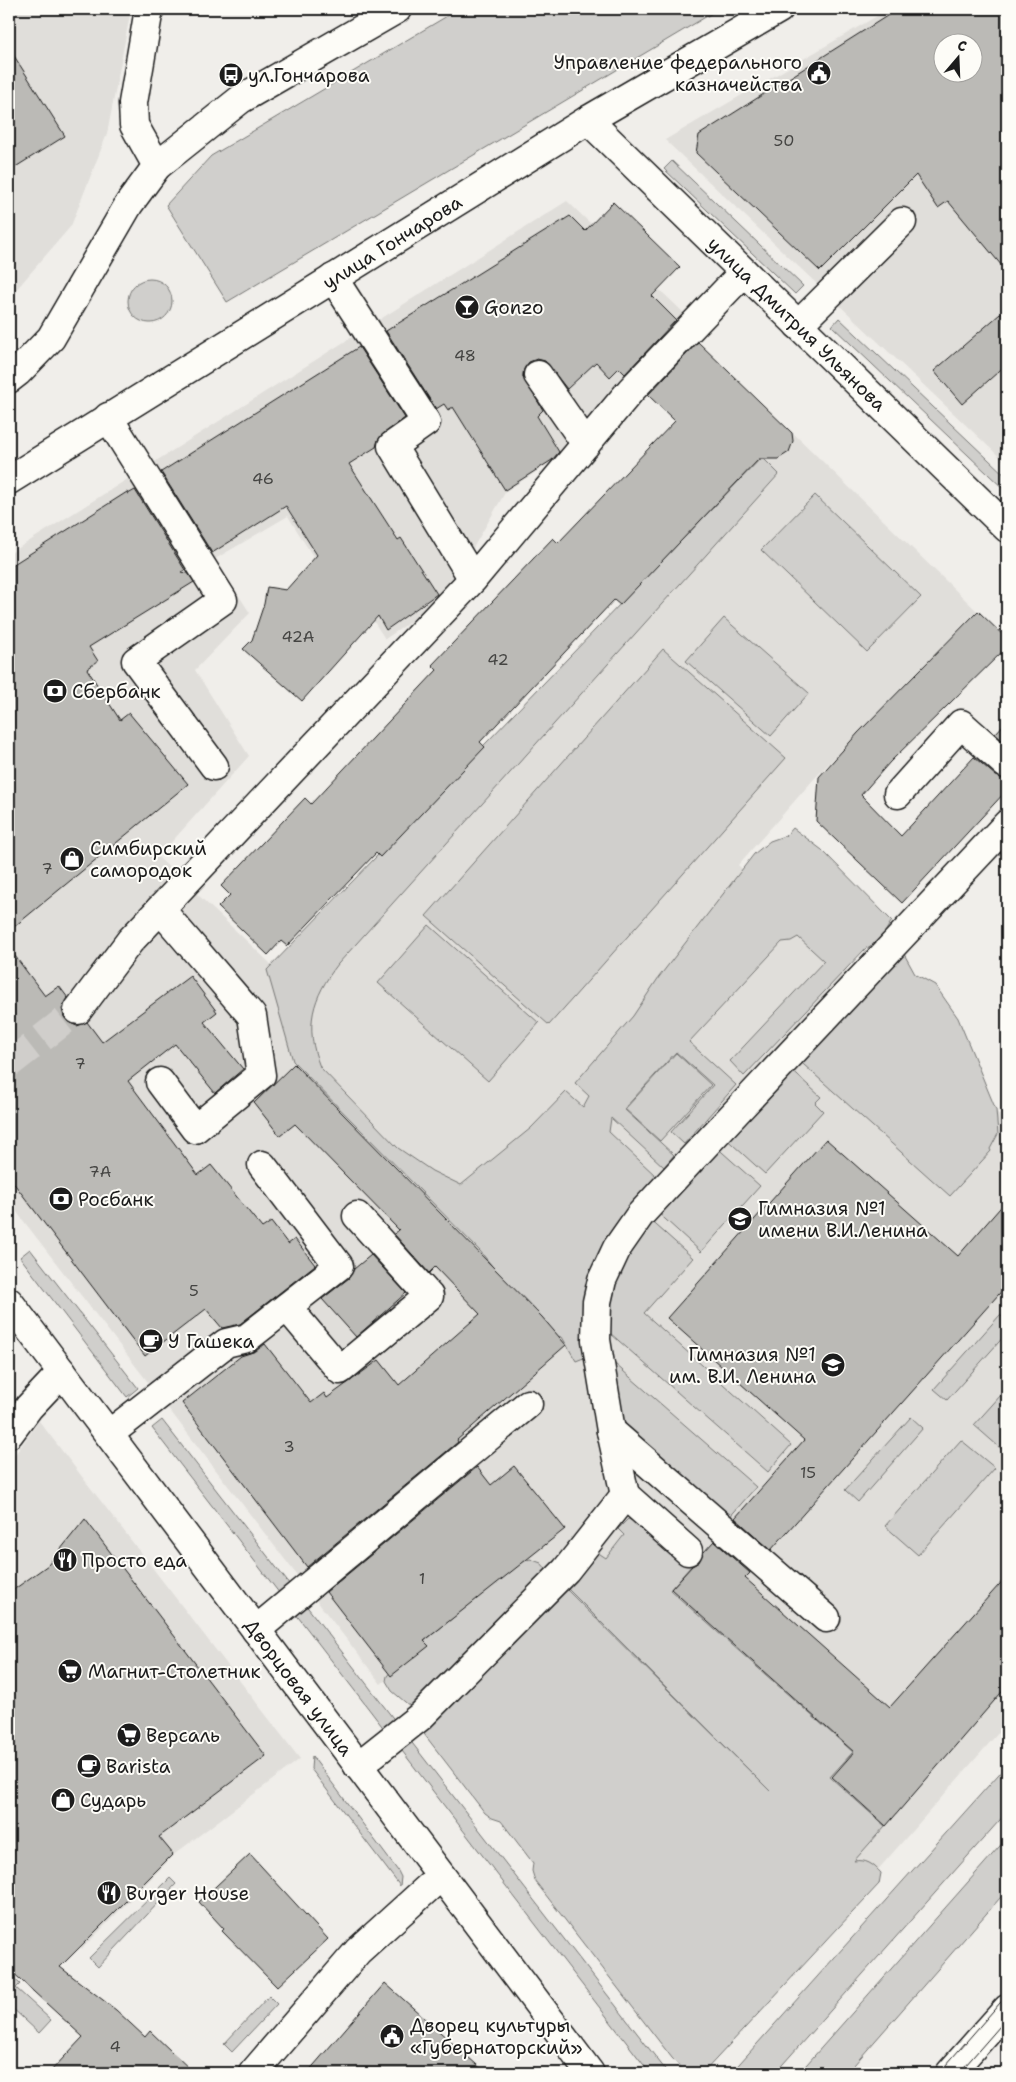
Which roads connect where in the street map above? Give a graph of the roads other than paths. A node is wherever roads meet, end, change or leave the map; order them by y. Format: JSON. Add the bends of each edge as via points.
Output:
{"nodes":[{"id":1,"x":149,"y":9,"type":"edge"},
{"id":2,"x":398,"y":9,"type":"edge"},
{"id":3,"x":778,"y":9,"type":"edge"},
{"id":4,"x":588,"y":120,"type":"junction"},
{"id":5,"x":157,"y":166,"type":"junction"},
{"id":6,"x":902,"y":222,"type":"dead end"},
{"id":7,"x":744,"y":272,"type":"junction"},
{"id":8,"x":333,"y":278,"type":"junction"},
{"id":9,"x":798,"y":325,"type":"junction"},
{"id":10,"x":538,"y":375,"type":"dead end"},
{"id":11,"x":9,"y":379,"type":"edge"},
{"id":12,"x":108,"y":417,"type":"junction"},
{"id":13,"x":586,"y":444,"type":"junction"},
{"id":14,"x":9,"y":480,"type":"edge"},
{"id":15,"x":1007,"y":528,"type":"edge"},
{"id":16,"x":472,"y":579,"type":"junction"},
{"id":17,"x":1006,"y":764,"type":"dead end"},
{"id":18,"x":214,"y":766,"type":"dead end"},
{"id":19,"x":898,"y":794,"type":"dead end"},
{"id":20,"x":1007,"y":824,"type":"edge"},
{"id":21,"x":160,"y":909,"type":"junction"},
{"id":22,"x":78,"y":1010,"type":"tunnel mouth"},
{"id":23,"x":160,"y":1082,"type":"dead end"},
{"id":24,"x":262,"y":1165,"type":"dead end"},
{"id":25,"x":357,"y":1216,"type":"dead end"},
{"id":26,"x":9,"y":1302,"type":"edge"},
{"id":27,"x":287,"y":1307,"type":"junction"},
{"id":28,"x":62,"y":1372,"type":"junction"},
{"id":29,"x":528,"y":1404,"type":"dead end"},
{"id":30,"x":611,"y":1431,"type":"junction"},
{"id":31,"x":9,"y":1434,"type":"edge"},
{"id":32,"x":109,"y":1434,"type":"junction"},
{"id":33,"x":625,"y":1495,"type":"junction"},
{"id":34,"x":688,"y":1551,"type":"dead end"},
{"id":35,"x":826,"y":1618,"type":"dead end"},
{"id":36,"x":256,"y":1630,"type":"junction"},
{"id":37,"x":358,"y":1766,"type":"junction"},
{"id":38,"x":442,"y":1876,"type":"junction"},
{"id":39,"x":1007,"y":2009,"type":"edge"},
{"id":40,"x":253,"y":2073,"type":"edge"},
{"id":41,"x":590,"y":2073,"type":"edge"},
{"id":42,"x":950,"y":2073,"type":"edge"}],
"edges":[{"from":1,"to":5,"type":"street","via":[[133,111],[134,125]]},
{"from":2,"to":5,"type":"street","via":[[241,99]]},
{"from":3,"to":4,"type":"street","name":"улица Гончарова"},
{"from":4,"to":7,"type":"street","name":"улица Дмитрия Ульянова"},
{"from":4,"to":8,"type":"street","name":"улица Гончарова"},
{"from":5,"to":11,"type":"street","via":[[129,204],[51,338]]},
{"from":6,"to":9,"type":"street"},
{"from":7,"to":9,"type":"street","name":"улица Дмитрия Ульянова"},
{"from":7,"to":13,"type":"street","via":[[631,390]]},
{"from":8,"to":12,"type":"street","name":"улица Гончарова"},
{"from":8,"to":16,"type":"street","via":[[426,422],[392,446]]},
{"from":9,"to":15,"type":"street","name":"улица Дмитрия Ульянова"},
{"from":10,"to":13,"type":"street"},
{"from":12,"to":14,"type":"street","name":"улица Гончарова"},
{"from":12,"to":18,"type":"street","via":[[222,600],[136,661]]},
{"from":13,"to":16,"type":"street"},
{"from":16,"to":21,"type":"street"},
{"from":17,"to":19,"type":"street","via":[[961,724]]},
{"from":20,"to":30,"type":"street","via":[[690,1160],[640,1215],[617,1248],[602,1280],[595,1328]]},
{"from":21,"to":22,"type":"street","via":[[130,941]]},
{"from":21,"to":23,"type":"street","via":[[252,1016],[261,1075],[195,1129]]},
{"from":24,"to":27,"type":"street","via":[[339,1266]]},
{"from":25,"to":27,"type":"street","via":[[429,1296],[340,1370]]},
{"from":26,"to":28,"type":"street","name":"Дворцовая улица"},
{"from":27,"to":32,"type":"street","via":[[247,1338],[226,1343]]},
{"from":28,"to":31,"type":"street"},
{"from":28,"to":32,"type":"street","name":"Дворцовая улица"},
{"from":29,"to":36,"type":"street"},
{"from":30,"to":33,"type":"street"},
{"from":30,"to":35,"type":"street"},
{"from":32,"to":36,"type":"street","name":"Дворцовая улица"},
{"from":33,"to":34,"type":"street"},
{"from":33,"to":37,"type":"street","via":[[566,1570],[420,1716]]},
{"from":36,"to":37,"type":"street","name":"Дворцовая улица"},
{"from":37,"to":38,"type":"street","name":"Дворцовая улица"},
{"from":38,"to":40,"type":"street","via":[[358,1951]]},
{"from":38,"to":41,"type":"street","name":"Дворцовая улица"},
{"from":39,"to":42,"type":"street"}]}
